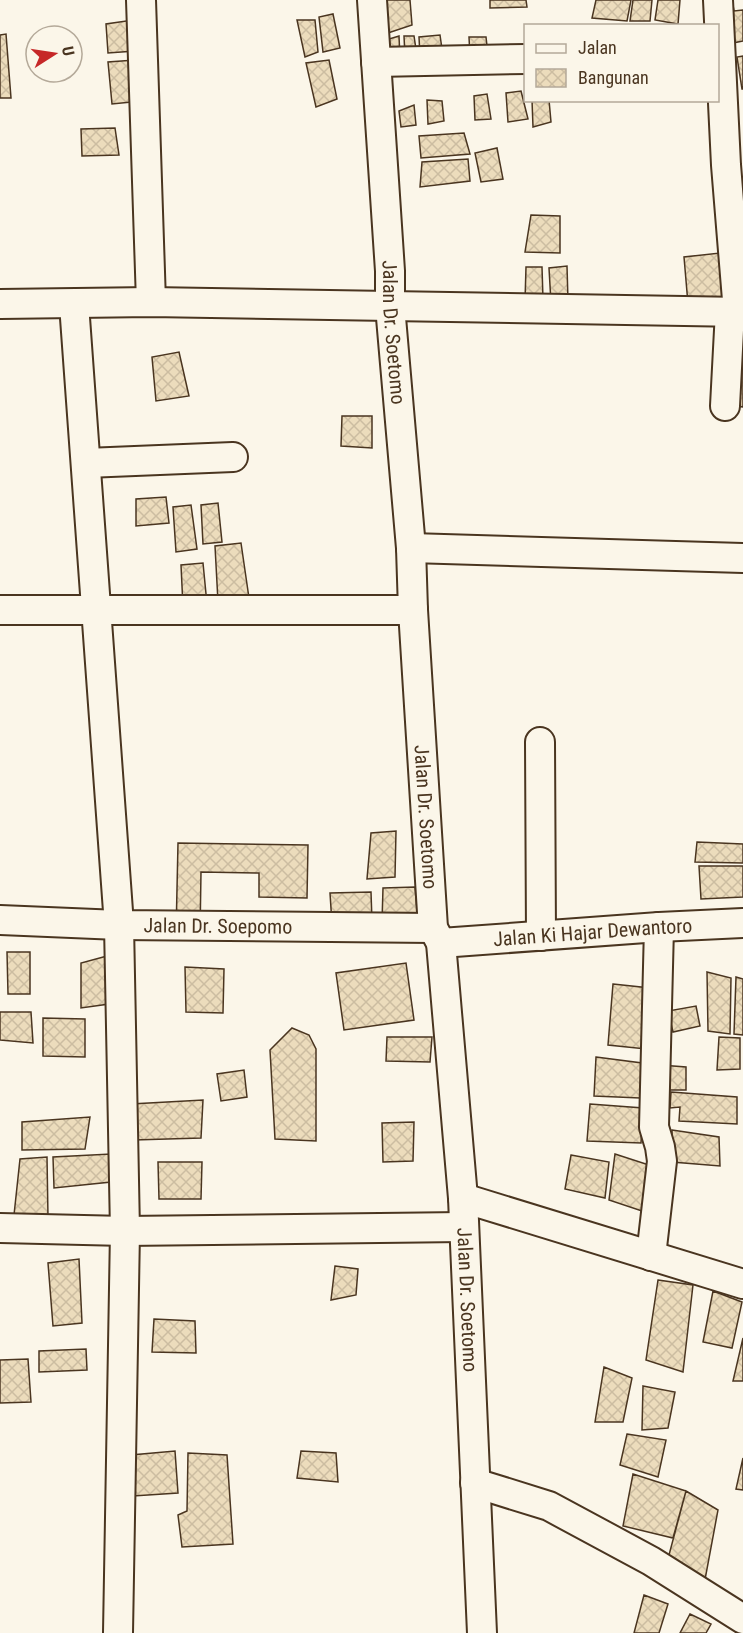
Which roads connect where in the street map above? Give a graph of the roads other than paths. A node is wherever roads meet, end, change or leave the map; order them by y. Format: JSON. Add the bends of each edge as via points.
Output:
{"nodes":[{"id":1,"x":141,"y":0,"type":"edge"},
{"id":2,"x":372,"y":0,"type":"edge"},
{"id":3,"x":718,"y":0,"type":"edge"},
{"id":4,"x":524,"y":58,"type":"edge"},
{"id":5,"x":376,"y":62,"type":"junction"},
{"id":6,"x":151,"y":302,"type":"junction"},
{"id":7,"x":0,"y":304,"type":"edge"},
{"id":8,"x":74,"y":304,"type":"junction"},
{"id":9,"x":390,"y":306,"type":"junction"},
{"id":10,"x":737,"y":312,"type":"edge"},
{"id":11,"x":724,"y":406,"type":"dead end"},
{"id":12,"x":233,"y":458,"type":"dead end"},
{"id":13,"x":86,"y":463,"type":"junction"},
{"id":14,"x":411,"y":548,"type":"junction"},
{"id":15,"x":743,"y":558,"type":"edge"},
{"id":16,"x":0,"y":610,"type":"edge"},
{"id":17,"x":98,"y":610,"type":"junction"},
{"id":18,"x":413,"y":610,"type":"junction"},
{"id":19,"x":540,"y":742,"type":"dead end"},
{"id":20,"x":0,"y":920,"type":"edge"},
{"id":21,"x":743,"y":923,"type":"edge"},
{"id":22,"x":119,"y":925,"type":"junction"},
{"id":23,"x":659,"y":927,"type":"junction"},
{"id":24,"x":437,"y":935,"type":"junction"},
{"id":25,"x":541,"y":936,"type":"junction"},
{"id":26,"x":463,"y":1198,"type":"junction"},
{"id":27,"x":463,"y":1227,"type":"junction"},
{"id":28,"x":0,"y":1228,"type":"edge"},
{"id":29,"x":125,"y":1231,"type":"junction"},
{"id":30,"x":651,"y":1256,"type":"junction"},
{"id":31,"x":743,"y":1284,"type":"edge"},
{"id":32,"x":476,"y":1483,"type":"junction"},
{"id":33,"x":743,"y":1619,"type":"edge"},
{"id":34,"x":118,"y":1633,"type":"edge"},
{"id":35,"x":482,"y":1633,"type":"edge"}],
"edges":[{"from":1,"to":6,"type":"street"},
{"from":2,"to":5,"type":"street","name":"Jalan Dr. Soetomo"},
{"from":3,"to":10,"type":"street"},
{"from":4,"to":5,"type":"street"},
{"from":5,"to":9,"type":"street","name":"Jalan Dr. Soetomo"},
{"from":6,"to":8,"type":"street"},
{"from":6,"to":9,"type":"street"},
{"from":7,"to":8,"type":"street"},
{"from":8,"to":13,"type":"street"},
{"from":9,"to":10,"type":"street"},
{"from":9,"to":14,"type":"street","name":"Jalan Dr. Soetomo"},
{"from":10,"to":11,"type":"street"},
{"from":12,"to":13,"type":"street"},
{"from":13,"to":17,"type":"street"},
{"from":14,"to":15,"type":"street"},
{"from":14,"to":18,"type":"street","name":"Jalan Dr. Soetomo"},
{"from":16,"to":17,"type":"street"},
{"from":17,"to":18,"type":"street"},
{"from":17,"to":22,"type":"street"},
{"from":18,"to":24,"type":"street","name":"Jalan Dr. Soetomo"},
{"from":19,"to":25,"type":"street"},
{"from":20,"to":22,"type":"street","name":"Jalan Dr. Soepomo"},
{"from":21,"to":23,"type":"street","name":"Jalan Ki Hajar Dewantoro"},
{"from":22,"to":24,"type":"street","name":"Jalan Dr. Soepomo"},
{"from":22,"to":29,"type":"street"},
{"from":23,"to":25,"type":"street","name":"Jalan Ki Hajar Dewantoro"},
{"from":23,"to":30,"type":"street","via":[[654,1127],[662,1161]]},
{"from":24,"to":25,"type":"street","name":"Jalan Ki Hajar Dewantoro"},
{"from":24,"to":26,"type":"street","name":"Jalan Dr. Soetomo"},
{"from":26,"to":27,"type":"street","name":"Jalan Dr. Soetomo"},
{"from":26,"to":30,"type":"street"},
{"from":27,"to":29,"type":"street"},
{"from":27,"to":32,"type":"street","name":"Jalan Dr. Soetomo"},
{"from":28,"to":29,"type":"street"},
{"from":29,"to":34,"type":"street"},
{"from":30,"to":31,"type":"street"},
{"from":32,"to":33,"type":"street","via":[[549,1506],[651,1561]]},
{"from":32,"to":35,"type":"street","name":"Jalan Dr. Soetomo"}]}
